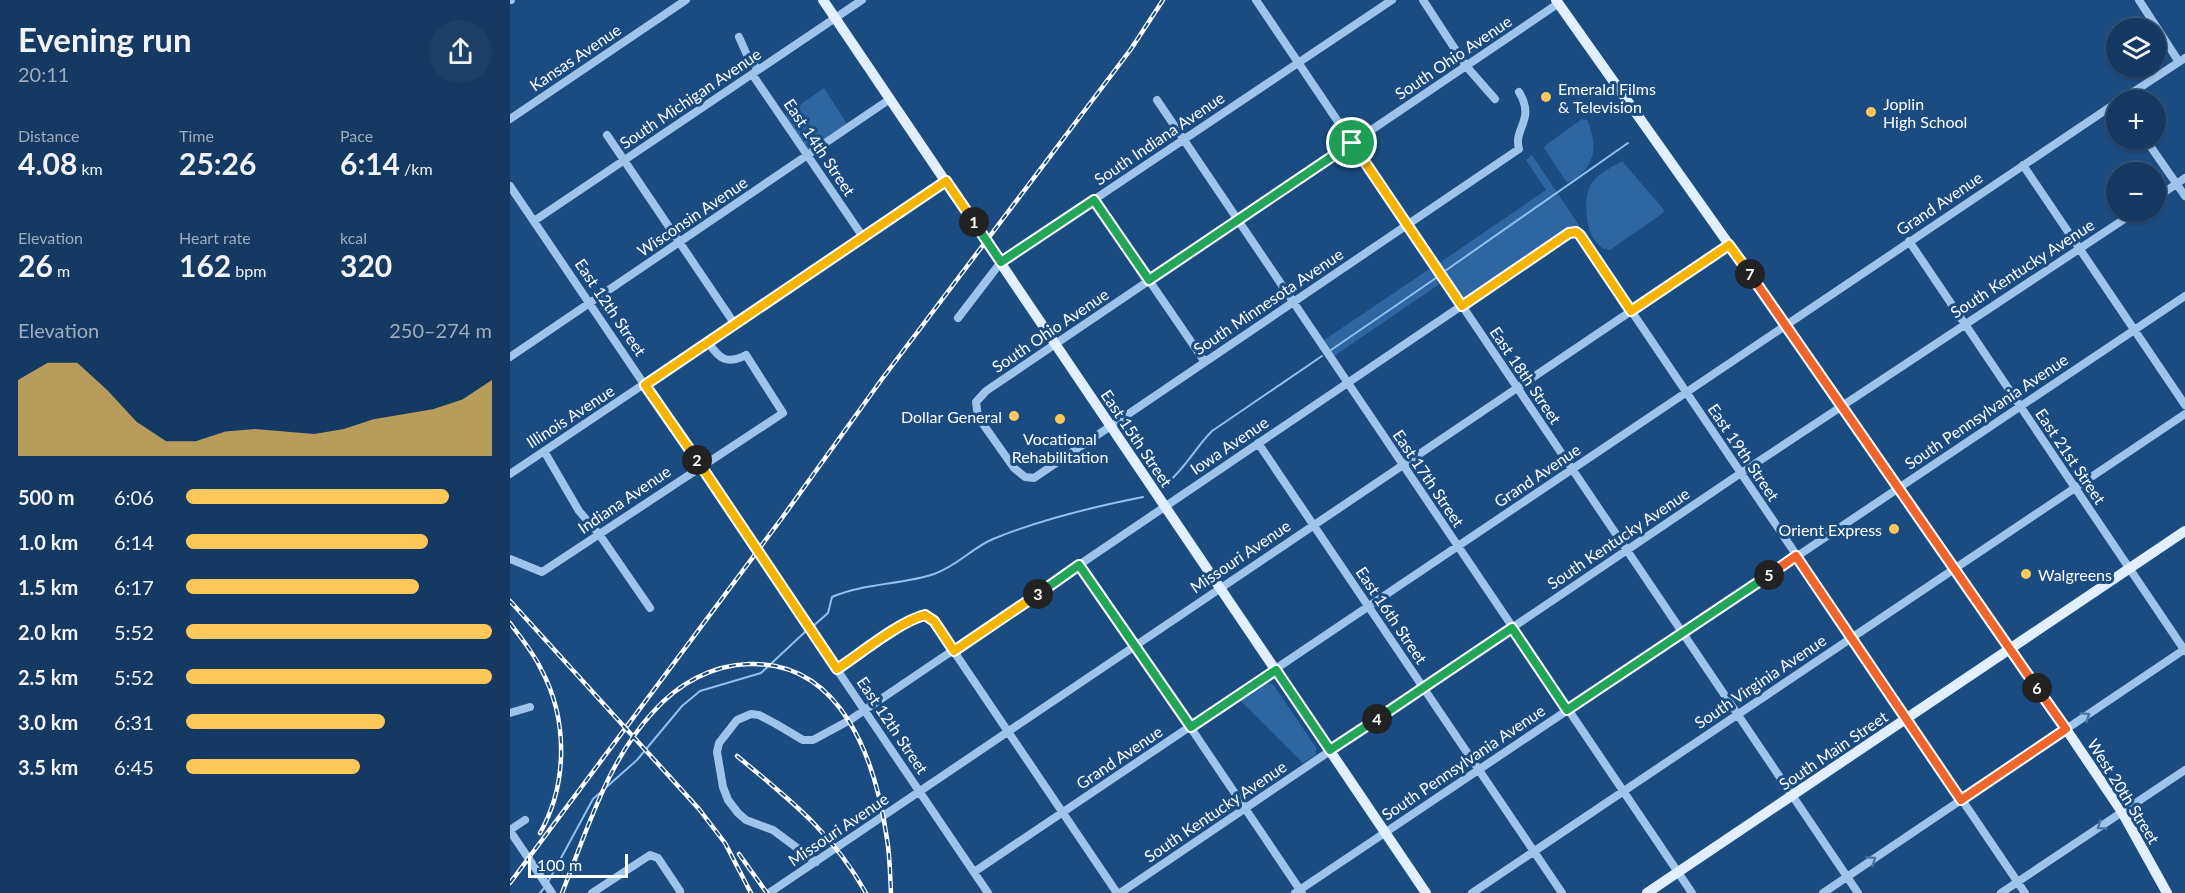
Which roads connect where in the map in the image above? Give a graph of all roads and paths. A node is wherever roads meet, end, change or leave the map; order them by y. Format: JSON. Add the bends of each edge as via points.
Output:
{"nodes":[{"id":1,"x":686,"y":0,"type":"edge"},
{"id":2,"x":823,"y":0,"type":"edge"},
{"id":3,"x":862,"y":0,"type":"edge"},
{"id":4,"x":1256,"y":0,"type":"edge"},
{"id":5,"x":1392,"y":0,"type":"edge"},
{"id":6,"x":1423,"y":0,"type":"edge"},
{"id":7,"x":2139,"y":0,"type":"edge"},
{"id":8,"x":1557,"y":2,"type":"edge"},
{"id":9,"x":835,"y":18,"type":"junction"},
{"id":10,"x":739,"y":37,"type":"dead end"},
{"id":11,"x":2182,"y":60,"type":"edge"},
{"id":12,"x":1298,"y":63,"type":"junction"},
{"id":13,"x":1466,"y":66,"type":"junction"},
{"id":14,"x":755,"y":72,"type":"junction"},
{"id":15,"x":2136,"y":90,"type":"edge"},
{"id":16,"x":1519,"y":92,"type":"dead end"},
{"id":17,"x":890,"y":99,"type":"junction"},
{"id":18,"x":1495,"y":99,"type":"dead end"},
{"id":19,"x":1157,"y":100,"type":"dead end"},
{"id":20,"x":2106,"y":110,"type":"edge"},
{"id":21,"x":510,"y":118,"type":"edge"},
{"id":22,"x":608,"y":135,"type":"dead end"},
{"id":23,"x":1184,"y":140,"type":"junction"},
{"id":24,"x":1352,"y":143,"type":"junction"},
{"id":25,"x":2153,"y":150,"type":"edge"},
{"id":26,"x":807,"y":155,"type":"junction"},
{"id":27,"x":624,"y":160,"type":"junction"},
{"id":28,"x":2023,"y":165,"type":"junction"},
{"id":29,"x":2185,"y":178,"type":"edge"},
{"id":30,"x":946,"y":181,"type":"junction"},
{"id":31,"x":2176,"y":184,"type":"junction"},
{"id":32,"x":510,"y":186,"type":"edge"},
{"id":33,"x":2166,"y":191,"type":"edge"},
{"id":34,"x":2185,"y":196,"type":"edge"},
{"id":35,"x":1094,"y":200,"type":"junction"},
{"id":36,"x":1238,"y":220,"type":"junction"},
{"id":37,"x":534,"y":221,"type":"junction"},
{"id":38,"x":2120,"y":222,"type":"edge"},
{"id":39,"x":1407,"y":225,"type":"junction"},
{"id":40,"x":1576,"y":232,"type":"joint"},
{"id":41,"x":863,"y":237,"type":"junction"},
{"id":42,"x":1909,"y":241,"type":"junction"},
{"id":43,"x":679,"y":242,"type":"junction"},
{"id":44,"x":1729,"y":245,"type":"junction"},
{"id":45,"x":2079,"y":249,"type":"junction"},
{"id":46,"x":1001,"y":262,"type":"junction"},
{"id":47,"x":1149,"y":280,"type":"junction"},
{"id":48,"x":2185,"y":296,"type":"edge"},
{"id":49,"x":590,"y":302,"type":"junction"},
{"id":50,"x":1293,"y":302,"type":"junction"},
{"id":51,"x":1462,"y":306,"type":"junction"},
{"id":52,"x":1631,"y":311,"type":"junction"},
{"id":53,"x":958,"y":318,"type":"dead end"},
{"id":54,"x":734,"y":324,"type":"junction"},
{"id":55,"x":1964,"y":324,"type":"junction"},
{"id":56,"x":1786,"y":326,"type":"junction"},
{"id":57,"x":2134,"y":330,"type":"junction"},
{"id":58,"x":708,"y":342,"type":"junction"},
{"id":59,"x":1056,"y":344,"type":"junction"},
{"id":60,"x":510,"y":357,"type":"edge"},
{"id":61,"x":1205,"y":362,"type":"junction"},
{"id":62,"x":1347,"y":383,"type":"junction"},
{"id":63,"x":645,"y":385,"type":"junction"},
{"id":64,"x":1517,"y":388,"type":"junction"},
{"id":65,"x":1686,"y":393,"type":"junction"},
{"id":66,"x":2185,"y":405,"type":"edge"},
{"id":67,"x":2020,"y":406,"type":"junction"},
{"id":68,"x":1842,"y":407,"type":"junction"},
{"id":69,"x":2185,"y":414,"type":"edge"},
{"id":70,"x":1111,"y":426,"type":"junction"},
{"id":71,"x":1258,"y":443,"type":"junction"},
{"id":72,"x":544,"y":451,"type":"junction"},
{"id":73,"x":1401,"y":465,"type":"junction"},
{"id":74,"x":701,"y":466,"type":"junction"},
{"id":75,"x":1572,"y":470,"type":"junction"},
{"id":76,"x":510,"y":474,"type":"edge"},
{"id":77,"x":1741,"y":474,"type":"junction"},
{"id":78,"x":1034,"y":478,"type":"joint"},
{"id":79,"x":1898,"y":488,"type":"junction"},
{"id":80,"x":2074,"y":488,"type":"junction"},
{"id":81,"x":1166,"y":506,"type":"junction"},
{"id":82,"x":1313,"y":525,"type":"junction"},
{"id":83,"x":2185,"y":531,"type":"edge"},
{"id":84,"x":599,"y":534,"type":"junction"},
{"id":85,"x":1457,"y":547,"type":"junction"},
{"id":86,"x":1626,"y":551,"type":"junction"},
{"id":87,"x":1796,"y":556,"type":"junction"},
{"id":88,"x":510,"y":559,"type":"edge"},
{"id":89,"x":1079,"y":565,"type":"junction"},
{"id":90,"x":1954,"y":568,"type":"junction"},
{"id":91,"x":2129,"y":568,"type":"junction"},
{"id":92,"x":1220,"y":588,"type":"junction"},
{"id":93,"x":1369,"y":606,"type":"junction"},
{"id":94,"x":650,"y":608,"type":"dead end"},
{"id":95,"x":1512,"y":628,"type":"junction"},
{"id":96,"x":1681,"y":633,"type":"junction"},
{"id":97,"x":1851,"y":637,"type":"junction"},
{"id":98,"x":1135,"y":645,"type":"junction"},
{"id":99,"x":2009,"y":649,"type":"junction"},
{"id":100,"x":2185,"y":650,"type":"edge"},
{"id":101,"x":954,"y":651,"type":"junction"},
{"id":102,"x":837,"y":669,"type":"junction"},
{"id":103,"x":1276,"y":670,"type":"junction"},
{"id":104,"x":1423,"y":688,"type":"junction"},
{"id":105,"x":530,"y":707,"type":"dead end"},
{"id":106,"x":865,"y":710,"type":"junction"},
{"id":107,"x":1567,"y":710,"type":"junction"},
{"id":108,"x":510,"y":713,"type":"edge"},
{"id":109,"x":1736,"y":715,"type":"junction"},
{"id":110,"x":1906,"y":718,"type":"junction"},
{"id":111,"x":1191,"y":727,"type":"junction"},
{"id":112,"x":2066,"y":729,"type":"junction"},
{"id":113,"x":1008,"y":731,"type":"junction"},
{"id":114,"x":1330,"y":750,"type":"junction"},
{"id":115,"x":1478,"y":770,"type":"junction"},
{"id":116,"x":2185,"y":770,"type":"edge"},
{"id":117,"x":920,"y":791,"type":"junction"},
{"id":118,"x":1623,"y":792,"type":"junction"},
{"id":119,"x":1791,"y":796,"type":"junction"},
{"id":120,"x":1961,"y":800,"type":"junction"},
{"id":121,"x":1246,"y":809,"type":"junction"},
{"id":122,"x":2122,"y":812,"type":"junction"},
{"id":123,"x":1063,"y":813,"type":"junction"},
{"id":124,"x":525,"y":820,"type":"dead end"},
{"id":125,"x":510,"y":830,"type":"edge"},
{"id":126,"x":1385,"y":832,"type":"junction"},
{"id":127,"x":1533,"y":852,"type":"junction"},
{"id":128,"x":816,"y":862,"type":"junction"},
{"id":129,"x":974,"y":872,"type":"junction"},
{"id":130,"x":1678,"y":872,"type":"junction"},
{"id":131,"x":1847,"y":877,"type":"junction"},
{"id":132,"x":2017,"y":882,"type":"junction"},
{"id":133,"x":550,"y":891,"type":"edge"},
{"id":134,"x":680,"y":891,"type":"dead end"},
{"id":135,"x":1299,"y":892,"type":"edge"},
{"id":136,"x":592,"y":893,"type":"edge"},
{"id":137,"x":769,"y":893,"type":"edge"},
{"id":138,"x":988,"y":893,"type":"edge"},
{"id":139,"x":1119,"y":893,"type":"edge"},
{"id":140,"x":1426,"y":893,"type":"edge"},
{"id":141,"x":1472,"y":893,"type":"edge"},
{"id":142,"x":1562,"y":893,"type":"edge"},
{"id":143,"x":1647,"y":893,"type":"edge"},
{"id":144,"x":1692,"y":893,"type":"edge"},
{"id":145,"x":1823,"y":893,"type":"edge"},
{"id":146,"x":1858,"y":893,"type":"edge"},
{"id":147,"x":2001,"y":893,"type":"edge"},
{"id":148,"x":2025,"y":893,"type":"edge"},
{"id":149,"x":2167,"y":893,"type":"edge"}],
"edges":[{"from":1,"to":21,"type":"street","name":"Kansas Avenue"},
{"from":2,"to":9,"type":"main road","name":"East 15th Street"},
{"from":3,"to":9,"type":"street","name":"South Michigan Avenue"},
{"from":4,"to":12,"type":"street","name":"East 18th Street"},
{"from":5,"to":12,"type":"street","name":"South Indiana Avenue"},
{"from":6,"to":13,"type":"street"},
{"from":7,"to":11,"type":"street"},
{"from":8,"to":13,"type":"street","name":"South Ohio Avenue"},
{"from":8,"to":44,"type":"main road","name":"West 20th Street"},
{"from":9,"to":14,"type":"street","name":"South Michigan Avenue"},
{"from":9,"to":17,"type":"main road","name":"East 15th Street"},
{"from":10,"to":14,"type":"street","name":"East 14th Street"},
{"from":11,"to":15,"type":"street"},
{"from":12,"to":23,"type":"street","name":"South Indiana Avenue"},
{"from":12,"to":24,"type":"street","name":"East 18th Street"},
{"from":13,"to":18,"type":"street"},
{"from":13,"to":24,"type":"street","name":"South Ohio Avenue"},
{"from":14,"to":26,"type":"street","name":"East 14th Street"},
{"from":14,"to":27,"type":"street","name":"South Michigan Avenue"},
{"from":16,"to":39,"type":"street","name":"South Minnesota Avenue","via":[[1526,110],[1519,149]]},
{"from":17,"to":26,"type":"street","name":"Wisconsin Avenue"},
{"from":17,"to":30,"type":"main road","name":"East 15th Street"},
{"from":19,"to":23,"type":"street","name":"East 17th Street"},
{"from":20,"to":28,"type":"street","name":"Grand Avenue"},
{"from":22,"to":27,"type":"street"},
{"from":23,"to":35,"type":"street","name":"South Indiana Avenue"},
{"from":23,"to":36,"type":"street","name":"East 17th Street"},
{"from":24,"to":36,"type":"street","name":"South Ohio Avenue"},
{"from":24,"to":39,"type":"street","name":"East 18th Street"},
{"from":25,"to":31,"type":"street"},
{"from":26,"to":41,"type":"street","name":"East 14th Street"},
{"from":26,"to":43,"type":"street","name":"Wisconsin Avenue"},
{"from":27,"to":37,"type":"street","name":"South Michigan Avenue"},
{"from":27,"to":43,"type":"street"},
{"from":28,"to":42,"type":"street","name":"Grand Avenue"},
{"from":28,"to":45,"type":"street"},
{"from":29,"to":31,"type":"street"},
{"from":30,"to":41,"type":"street","name":"Illinois Avenue"},
{"from":30,"to":46,"type":"main road","name":"East 15th Street"},
{"from":31,"to":33,"type":"street"},
{"from":31,"to":34,"type":"street"},
{"from":32,"to":37,"type":"street","name":"East 12th Street"},
{"from":35,"to":46,"type":"street","name":"South Indiana Avenue"},
{"from":35,"to":47,"type":"street"},
{"from":36,"to":47,"type":"street","name":"South Ohio Avenue"},
{"from":36,"to":50,"type":"street","name":"East 17th Street"},
{"from":37,"to":49,"type":"street","name":"East 12th Street"},
{"from":38,"to":45,"type":"street","name":"South Kentucky Avenue"},
{"from":39,"to":50,"type":"street","name":"South Minnesota Avenue"},
{"from":39,"to":51,"type":"street","name":"East 18th Street"},
{"from":40,"to":51,"type":"street","name":"Iowa Avenue"},
{"from":40,"to":52,"type":"street","name":"East 19th Street"},
{"from":41,"to":54,"type":"street","name":"Illinois Avenue"},
{"from":42,"to":55,"type":"street","name":"East 21st Street"},
{"from":42,"to":56,"type":"street","name":"Grand Avenue"},
{"from":43,"to":49,"type":"street","name":"Wisconsin Avenue"},
{"from":43,"to":54,"type":"street"},
{"from":44,"to":52,"type":"street","name":"Missouri Avenue"},
{"from":44,"to":56,"type":"main road","name":"West 20th Street"},
{"from":45,"to":55,"type":"street","name":"South Kentucky Avenue"},
{"from":45,"to":57,"type":"street"},
{"from":46,"to":53,"type":"street","name":"South Indiana Avenue"},
{"from":46,"to":59,"type":"main road","name":"East 15th Street"},
{"from":47,"to":59,"type":"street","name":"South Ohio Avenue"},
{"from":47,"to":61,"type":"street"},
{"from":48,"to":57,"type":"street","name":"South Pennsylvania Avenue"},
{"from":49,"to":60,"type":"street","name":"Wisconsin Avenue"},
{"from":49,"to":63,"type":"street","name":"East 12th Street"},
{"from":50,"to":61,"type":"street","name":"South Minnesota Avenue"},
{"from":50,"to":62,"type":"street","name":"East 17th Street"},
{"from":51,"to":62,"type":"street","name":"Iowa Avenue"},
{"from":51,"to":64,"type":"street","name":"East 18th Street"},
{"from":52,"to":64,"type":"street","name":"Missouri Avenue"},
{"from":52,"to":65,"type":"street","name":"East 19th Street"},
{"from":54,"to":58,"type":"street","name":"Illinois Avenue"},
{"from":55,"to":67,"type":"street","name":"East 21st Street"},
{"from":55,"to":68,"type":"street","name":"South Kentucky Avenue"},
{"from":56,"to":65,"type":"street","name":"Grand Avenue"},
{"from":56,"to":68,"type":"main road","name":"West 20th Street"},
{"from":57,"to":66,"type":"street"},
{"from":57,"to":67,"type":"street","name":"South Pennsylvania Avenue"},
{"from":58,"to":63,"type":"street","name":"Illinois Avenue"},
{"from":58,"to":74,"type":"street","name":"Indiana Avenue","via":[[723,359],[734,361],[746,355],[783,413]]},
{"from":59,"to":70,"type":"main road","name":"East 15th Street"},
{"from":59,"to":78,"type":"street","name":"South Ohio Avenue","via":[[978,400],[976,415],[1020,473]]},
{"from":61,"to":70,"type":"street","name":"South Minnesota Avenue"},
{"from":62,"to":71,"type":"street","name":"Iowa Avenue"},
{"from":62,"to":73,"type":"street","name":"East 17th Street"},
{"from":63,"to":72,"type":"street","name":"Illinois Avenue"},
{"from":63,"to":74,"type":"street","name":"East 12th Street"},
{"from":64,"to":73,"type":"street","name":"Missouri Avenue"},
{"from":64,"to":75,"type":"street","name":"East 18th Street"},
{"from":65,"to":75,"type":"street","name":"Grand Avenue"},
{"from":65,"to":77,"type":"street","name":"East 19th Street"},
{"from":67,"to":79,"type":"street","name":"South Pennsylvania Avenue"},
{"from":67,"to":80,"type":"street","name":"East 21st Street"},
{"from":68,"to":77,"type":"street","name":"South Kentucky Avenue"},
{"from":68,"to":79,"type":"main road","name":"West 20th Street"},
{"from":69,"to":80,"type":"street","name":"South Virginia Avenue"},
{"from":70,"to":78,"type":"street","name":"South Minnesota Avenue"},
{"from":70,"to":81,"type":"main road","name":"East 15th Street"},
{"from":71,"to":81,"type":"street","name":"Iowa Avenue"},
{"from":71,"to":82,"type":"street","name":"East 16th Street"},
{"from":72,"to":76,"type":"street","name":"Illinois Avenue"},
{"from":72,"to":84,"type":"street","via":[[579,511]]},
{"from":73,"to":82,"type":"street","name":"Missouri Avenue"},
{"from":73,"to":85,"type":"street","name":"East 17th Street"},
{"from":74,"to":84,"type":"street","name":"Indiana Avenue"},
{"from":74,"to":102,"type":"street","name":"East 12th Street"},
{"from":75,"to":85,"type":"street","name":"Grand Avenue"},
{"from":75,"to":86,"type":"street","name":"East 18th Street"},
{"from":77,"to":86,"type":"street","name":"South Kentucky Avenue"},
{"from":77,"to":87,"type":"street","name":"East 19th Street"},
{"from":79,"to":87,"type":"street","name":"South Pennsylvania Avenue"},
{"from":79,"to":90,"type":"main road","name":"West 20th Street"},
{"from":80,"to":90,"type":"street","name":"South Virginia Avenue"},
{"from":80,"to":91,"type":"street","name":"East 21st Street"},
{"from":81,"to":89,"type":"street","name":"Iowa Avenue"},
{"from":81,"to":92,"type":"main road","name":"East 15th Street"},
{"from":82,"to":92,"type":"street","name":"Missouri Avenue"},
{"from":82,"to":93,"type":"street","name":"East 16th Street"},
{"from":83,"to":91,"type":"main road","name":"South Main Street"},
{"from":84,"to":88,"type":"street","name":"Indiana Avenue","via":[[542,572]]},
{"from":84,"to":94,"type":"street"},
{"from":85,"to":93,"type":"street","name":"Grand Avenue"},
{"from":85,"to":95,"type":"street","name":"East 17th Street"},
{"from":86,"to":95,"type":"street","name":"South Kentucky Avenue"},
{"from":86,"to":96,"type":"street","name":"East 18th Street"},
{"from":87,"to":96,"type":"street","name":"South Pennsylvania Avenue"},
{"from":87,"to":97,"type":"street","name":"East 19th Street"},
{"from":89,"to":98,"type":"street"},
{"from":89,"to":101,"type":"street","name":"Iowa Avenue"},
{"from":90,"to":97,"type":"street","name":"South Virginia Avenue"},
{"from":90,"to":99,"type":"main road","name":"West 20th Street"},
{"from":91,"to":99,"type":"main road","name":"South Main Street"},
{"from":91,"to":100,"type":"street","name":"East 21st Street"},
{"from":92,"to":98,"type":"street","name":"Missouri Avenue"},
{"from":92,"to":103,"type":"main road","name":"East 15th Street"},
{"from":93,"to":103,"type":"street","name":"Grand Avenue"},
{"from":93,"to":104,"type":"street","name":"East 16th Street"},
{"from":95,"to":104,"type":"street","name":"South Kentucky Avenue"},
{"from":95,"to":107,"type":"street","name":"East 17th Street"},
{"from":96,"to":107,"type":"street","name":"South Pennsylvania Avenue"},
{"from":96,"to":109,"type":"street","name":"East 18th Street"},
{"from":97,"to":109,"type":"street","name":"South Virginia Avenue"},
{"from":97,"to":110,"type":"street","name":"East 19th Street"},
{"from":98,"to":111,"type":"street"},
{"from":98,"to":113,"type":"street","name":"Missouri Avenue"},
{"from":99,"to":110,"type":"main road","name":"South Main Street"},
{"from":99,"to":112,"type":"main road","name":"West 20th Street"},
{"from":112,"to":100,"type":"street","one_way":true},
{"from":101,"to":102,"type":"street","via":[[934,621],[925,615],[916,617]]},
{"from":101,"to":106,"type":"street","name":"Iowa Avenue"},
{"from":101,"to":113,"type":"street"},
{"from":102,"to":106,"type":"street","name":"East 12th Street"},
{"from":103,"to":111,"type":"street","name":"Grand Avenue"},
{"from":103,"to":114,"type":"main road","name":"East 15th Street"},
{"from":104,"to":114,"type":"street","name":"South Kentucky Avenue"},
{"from":104,"to":115,"type":"street","name":"East 16th Street"},
{"from":105,"to":108,"type":"street"},
{"from":106,"to":117,"type":"street","name":"East 12th Street"},
{"from":106,"to":128,"type":"street","name":"Iowa Avenue","via":[[813,740],[803,740],[751,714],[737,720],[719,743],[723,787],[738,813],[773,830]]},
{"from":107,"to":115,"type":"street","name":"South Pennsylvania Avenue"},
{"from":107,"to":118,"type":"street","name":"East 17th Street"},
{"from":109,"to":118,"type":"street","name":"South Virginia Avenue"},
{"from":109,"to":119,"type":"street","name":"East 18th Street"},
{"from":110,"to":119,"type":"main road","name":"South Main Street"},
{"from":110,"to":120,"type":"street","name":"East 19th Street"},
{"from":111,"to":121,"type":"street"},
{"from":111,"to":123,"type":"street","name":"Grand Avenue"},
{"from":112,"to":120,"type":"street"},
{"from":112,"to":122,"type":"main road","name":"West 20th Street"},
{"from":113,"to":117,"type":"street","name":"Missouri Avenue"},
{"from":113,"to":123,"type":"street"},
{"from":114,"to":121,"type":"street","name":"South Kentucky Avenue"},
{"from":114,"to":126,"type":"main road","name":"East 15th Street"},
{"from":115,"to":126,"type":"street","name":"South Pennsylvania Avenue"},
{"from":115,"to":127,"type":"street","name":"East 16th Street"},
{"from":116,"to":122,"type":"street"},
{"from":117,"to":128,"type":"street","name":"Missouri Avenue"},
{"from":117,"to":129,"type":"street","name":"East 12th Street"},
{"from":118,"to":127,"type":"street","name":"South Virginia Avenue"},
{"from":118,"to":130,"type":"street","name":"East 17th Street"},
{"from":119,"to":130,"type":"main road","name":"South Main Street"},
{"from":119,"to":131,"type":"street","name":"East 18th Street"},
{"from":131,"to":120,"type":"street","one_way":true},
{"from":120,"to":132,"type":"street","name":"East 19th Street"},
{"from":121,"to":135,"type":"street"},
{"from":121,"to":139,"type":"street","name":"South Kentucky Avenue"},
{"from":122,"to":132,"type":"street","one_way":true},
{"from":122,"to":149,"type":"main road","name":"West 20th Street"},
{"from":123,"to":129,"type":"street","name":"Grand Avenue"},
{"from":123,"to":139,"type":"street"},
{"from":124,"to":125,"type":"street"},
{"from":125,"to":133,"type":"street"},
{"from":126,"to":135,"type":"street","name":"South Pennsylvania Avenue"},
{"from":126,"to":140,"type":"main road","name":"East 15th Street"},
{"from":127,"to":141,"type":"street","name":"South Virginia Avenue"},
{"from":127,"to":142,"type":"street","name":"East 16th Street"},
{"from":128,"to":137,"type":"street","name":"Missouri Avenue"},
{"from":129,"to":138,"type":"street","name":"East 12th Street"},
{"from":130,"to":143,"type":"main road","name":"South Main Street"},
{"from":130,"to":144,"type":"street","name":"East 17th Street"},
{"from":131,"to":145,"type":"street"},
{"from":131,"to":146,"type":"street","name":"East 18th Street"},
{"from":132,"to":147,"type":"street"},
{"from":132,"to":148,"type":"street","name":"East 19th Street"},
{"from":134,"to":136,"type":"street","via":[[655,856],[647,856]]}]}
